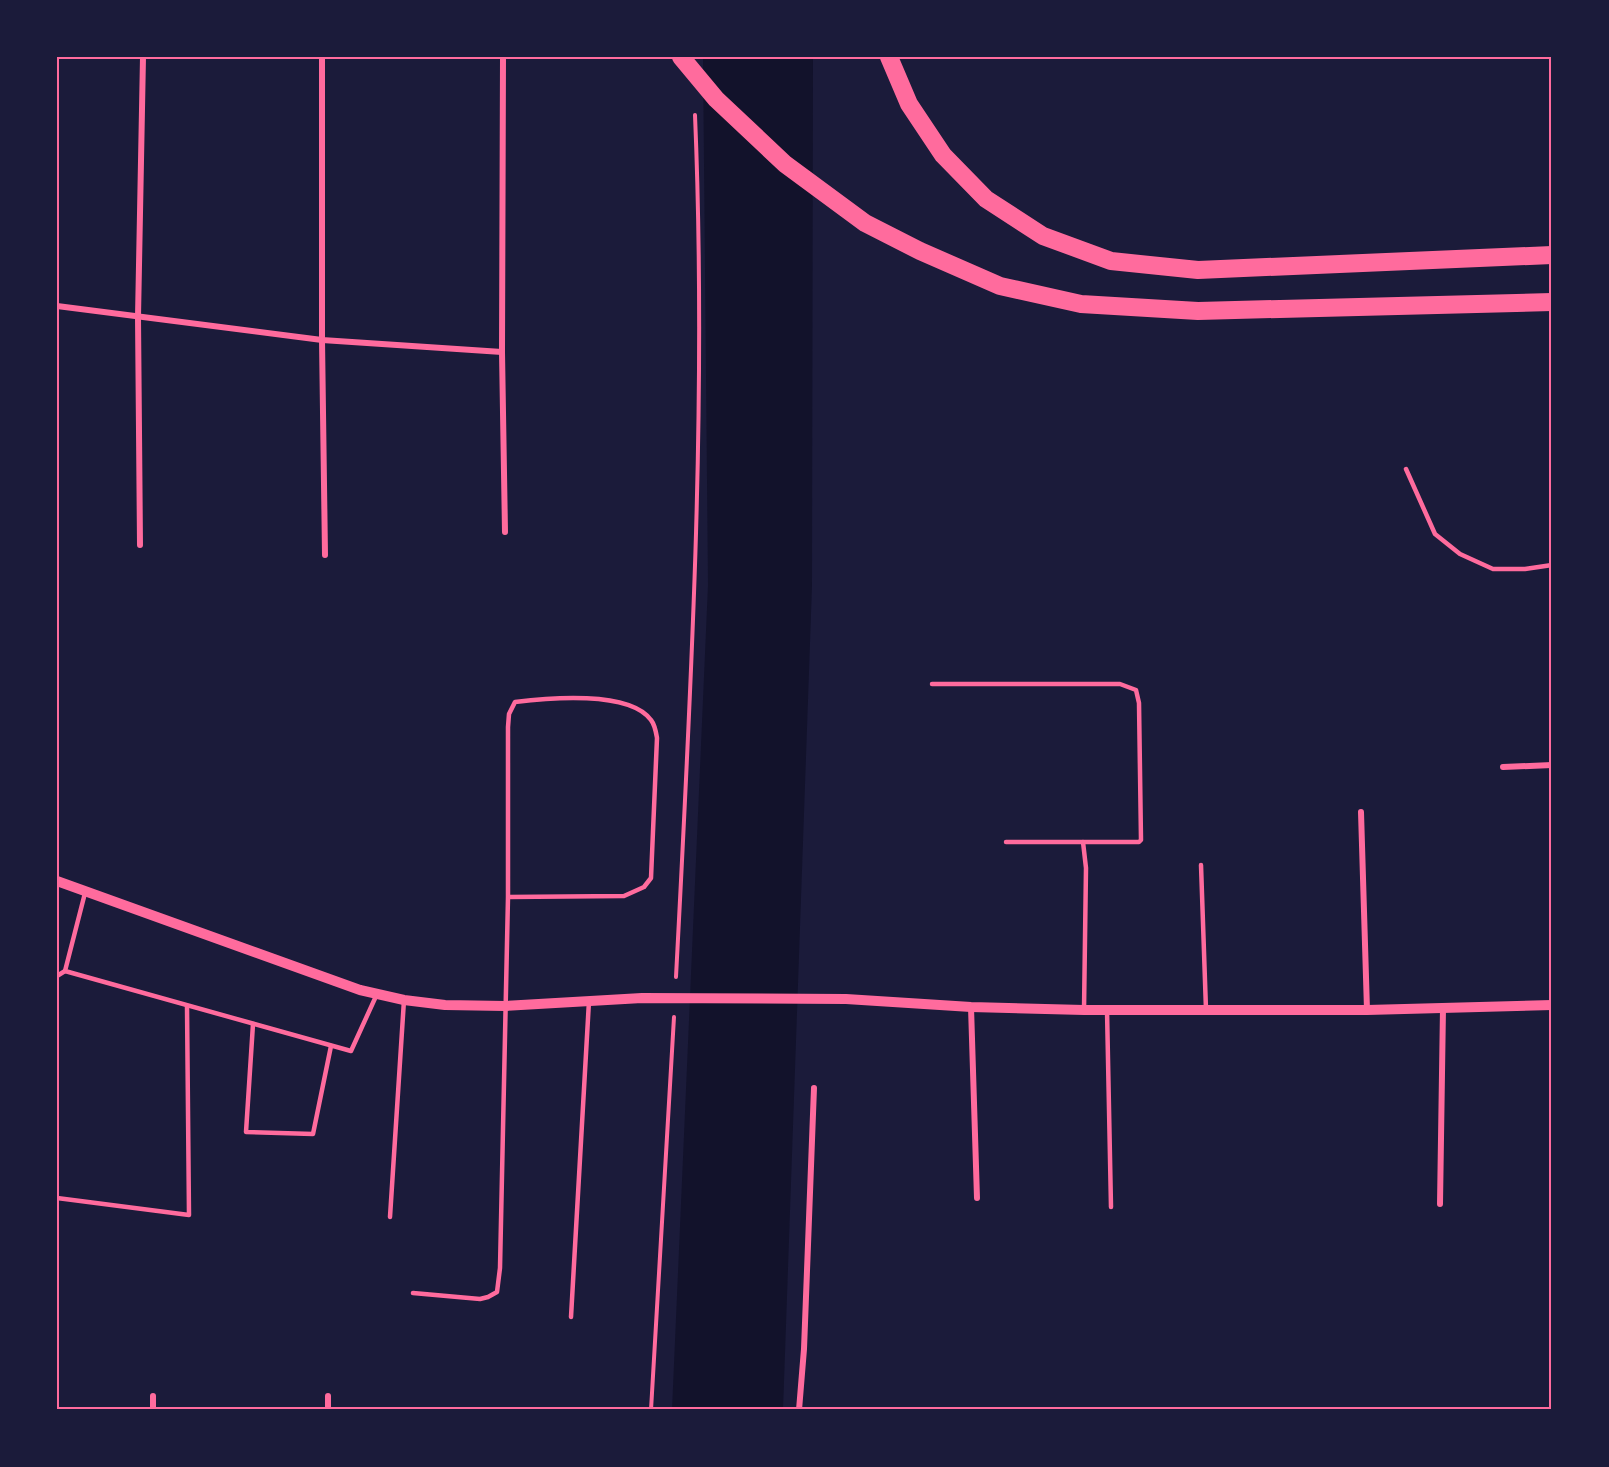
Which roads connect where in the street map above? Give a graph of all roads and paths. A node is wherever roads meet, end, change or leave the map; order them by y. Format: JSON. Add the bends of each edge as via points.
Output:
{"nodes":[{"id":1,"x":142,"y":57,"type":"edge"},
{"id":2,"x":322,"y":57,"type":"edge"},
{"id":3,"x":503,"y":57,"type":"edge"},
{"id":4,"x":681,"y":57,"type":"edge"},
{"id":5,"x":889,"y":57,"type":"edge"},
{"id":6,"x":695,"y":105,"type":"dead end"},
{"id":7,"x":1552,"y":255,"type":"edge"},
{"id":8,"x":1552,"y":303,"type":"edge"},
{"id":9,"x":57,"y":306,"type":"edge"},
{"id":10,"x":138,"y":317,"type":"junction"},
{"id":11,"x":322,"y":340,"type":"junction"},
{"id":12,"x":502,"y":352,"type":"junction"},
{"id":13,"x":1406,"y":469,"type":"dead end"},
{"id":14,"x":505,"y":532,"type":"dead end"},
{"id":15,"x":140,"y":545,"type":"dead end"},
{"id":16,"x":325,"y":555,"type":"dead end"},
{"id":17,"x":1552,"y":565,"type":"edge"},
{"id":18,"x":932,"y":684,"type":"dead end"},
{"id":19,"x":1552,"y":765,"type":"edge"},
{"id":20,"x":1503,"y":767,"type":"dead end"},
{"id":21,"x":1361,"y":812,"type":"dead end"},
{"id":22,"x":1006,"y":842,"type":"dead end"},
{"id":23,"x":1083,"y":842,"type":"junction"},
{"id":24,"x":1201,"y":865,"type":"dead end"},
{"id":25,"x":57,"y":881,"type":"edge"},
{"id":26,"x":85,"y":891,"type":"junction"},
{"id":27,"x":508,"y":897,"type":"junction"},
{"id":28,"x":65,"y":972,"type":"junction"},
{"id":29,"x":57,"y":976,"type":"edge"},
{"id":30,"x":675,"y":982,"type":"dead end"},
{"id":31,"x":377,"y":994,"type":"junction"},
{"id":32,"x":404,"y":1000,"type":"junction"},
{"id":33,"x":589,"y":1001,"type":"junction"},
{"id":34,"x":1552,"y":1005,"type":"edge"},
{"id":35,"x":187,"y":1006,"type":"junction"},
{"id":36,"x":505,"y":1006,"type":"junction"},
{"id":37,"x":674,"y":1006,"type":"dead end"},
{"id":38,"x":971,"y":1007,"type":"junction"},
{"id":39,"x":1443,"y":1008,"type":"junction"},
{"id":40,"x":1084,"y":1010,"type":"junction"},
{"id":41,"x":1107,"y":1010,"type":"junction"},
{"id":42,"x":1206,"y":1010,"type":"junction"},
{"id":43,"x":1367,"y":1010,"type":"junction"},
{"id":44,"x":253,"y":1024,"type":"junction"},
{"id":45,"x":331,"y":1046,"type":"junction"},
{"id":46,"x":814,"y":1088,"type":"dead end"},
{"id":47,"x":57,"y":1198,"type":"edge"},
{"id":48,"x":977,"y":1198,"type":"dead end"},
{"id":49,"x":1440,"y":1204,"type":"dead end"},
{"id":50,"x":1111,"y":1207,"type":"dead end"},
{"id":51,"x":390,"y":1217,"type":"dead end"},
{"id":52,"x":413,"y":1293,"type":"dead end"},
{"id":53,"x":571,"y":1317,"type":"dead end"},
{"id":54,"x":153,"y":1396,"type":"dead end"},
{"id":55,"x":328,"y":1396,"type":"dead end"},
{"id":56,"x":153,"y":1410,"type":"edge"},
{"id":57,"x":328,"y":1410,"type":"edge"},
{"id":58,"x":651,"y":1410,"type":"edge"},
{"id":59,"x":800,"y":1410,"type":"edge"}],
"edges":[{"from":1,"to":10,"type":"street"},
{"from":2,"to":11,"type":"street"},
{"from":3,"to":12,"type":"street"},
{"from":4,"to":8,"type":"highway","via":[[716,99],[785,164],[865,223],[1000,286],[1081,304],[1198,311]]},
{"from":5,"to":7,"type":"highway","via":[[909,104],[943,155],[986,199],[1043,236],[1111,261],[1198,270]]},
{"from":6,"to":30,"type":"path","via":[[700,224],[696,523]]},
{"from":9,"to":10,"type":"street"},
{"from":10,"to":11,"type":"street"},
{"from":10,"to":15,"type":"street"},
{"from":11,"to":12,"type":"street"},
{"from":11,"to":16,"type":"street"},
{"from":12,"to":14,"type":"street"},
{"from":13,"to":17,"type":"lane","via":[[1436,534],[1460,554],[1493,569]]},
{"from":18,"to":23,"type":"lane","via":[[1120,684],[1136,690],[1141,840]]},
{"from":19,"to":20,"type":"street"},
{"from":21,"to":43,"type":"street"},
{"from":22,"to":23,"type":"lane"},
{"from":23,"to":40,"type":"lane"},
{"from":24,"to":42,"type":"lane"},
{"from":25,"to":26,"type":"street"},
{"from":26,"to":28,"type":"lane"},
{"from":26,"to":31,"type":"street"},
{"from":27,"to":27,"type":"lane","via":[[618,897],[644,887],[651,878],[657,738],[650,718],[609,700],[550,698],[515,702],[507,727]]},
{"from":27,"to":36,"type":"lane"},
{"from":28,"to":29,"type":"lane"},
{"from":28,"to":35,"type":"lane"},
{"from":31,"to":32,"type":"street"},
{"from":31,"to":45,"type":"lane","via":[[351,1051]]},
{"from":32,"to":36,"type":"street"},
{"from":32,"to":51,"type":"lane"},
{"from":33,"to":36,"type":"street"},
{"from":33,"to":38,"type":"street","via":[[846,999]]},
{"from":33,"to":53,"type":"lane"},
{"from":34,"to":39,"type":"street"},
{"from":35,"to":44,"type":"lane"},
{"from":35,"to":47,"type":"lane","via":[[189,1215]]},
{"from":36,"to":52,"type":"lane","via":[[497,1292],[480,1299]]},
{"from":37,"to":58,"type":"path"},
{"from":38,"to":40,"type":"street"},
{"from":38,"to":48,"type":"street"},
{"from":39,"to":43,"type":"street"},
{"from":39,"to":49,"type":"street"},
{"from":40,"to":41,"type":"street"},
{"from":41,"to":42,"type":"street"},
{"from":41,"to":50,"type":"lane"},
{"from":42,"to":43,"type":"street"},
{"from":44,"to":45,"type":"lane"},
{"from":44,"to":45,"type":"lane","via":[[246,1132],[313,1134]]},
{"from":46,"to":59,"type":"street"},
{"from":54,"to":56,"type":"street"},
{"from":55,"to":57,"type":"street"}]}
